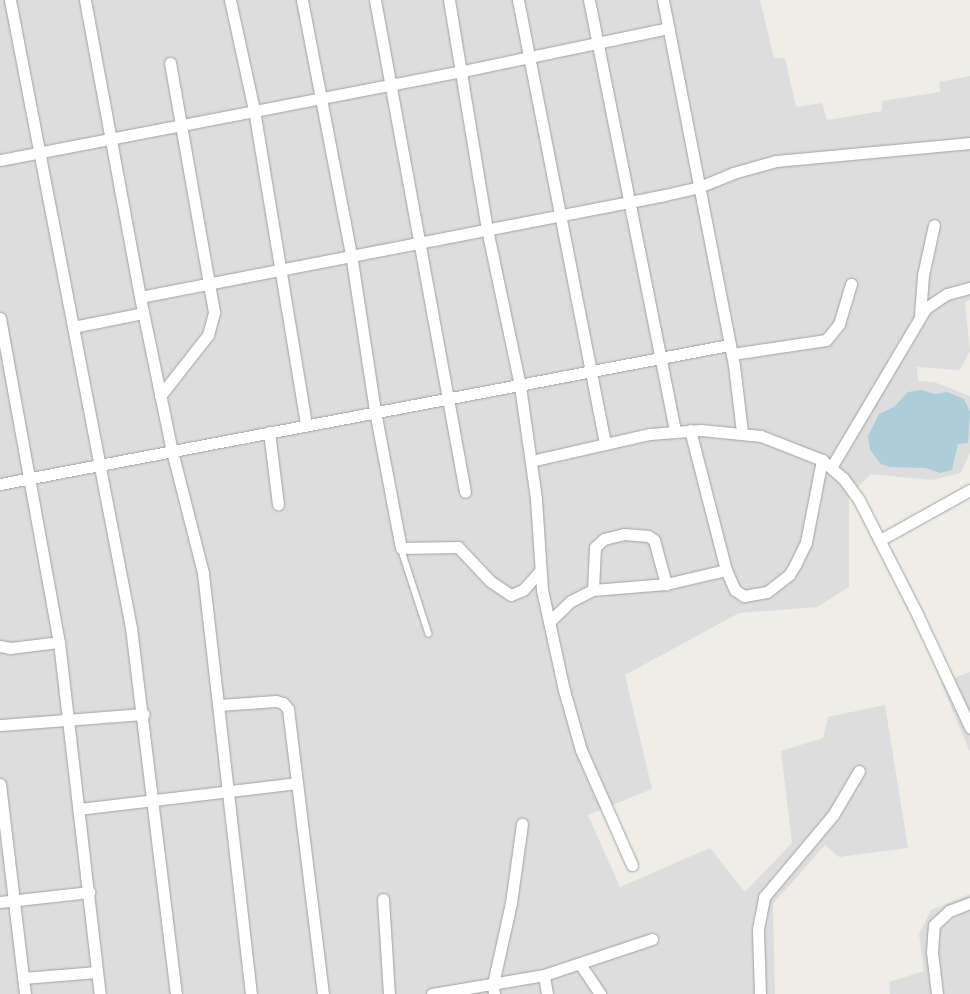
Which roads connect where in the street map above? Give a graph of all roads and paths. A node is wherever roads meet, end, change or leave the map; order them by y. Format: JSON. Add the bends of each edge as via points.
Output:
{"nodes":[{"id":1,"x":10,"y":0,"type":"edge"},
{"id":2,"x":85,"y":0,"type":"edge"},
{"id":3,"x":230,"y":0,"type":"edge"},
{"id":4,"x":302,"y":0,"type":"edge"},
{"id":5,"x":375,"y":0,"type":"edge"},
{"id":6,"x":449,"y":0,"type":"edge"},
{"id":7,"x":518,"y":0,"type":"edge"},
{"id":8,"x":589,"y":0,"type":"edge"},
{"id":9,"x":663,"y":0,"type":"edge"},
{"id":10,"x":669,"y":28,"type":"junction"},
{"id":11,"x":596,"y":42,"type":"junction"},
{"id":12,"x":528,"y":55,"type":"junction"},
{"id":13,"x":170,"y":63,"type":"dead end"},
{"id":14,"x":464,"y":71,"type":"junction"},
{"id":15,"x":390,"y":85,"type":"junction"},
{"id":16,"x":321,"y":97,"type":"junction"},
{"id":17,"x":254,"y":110,"type":"junction"},
{"id":18,"x":180,"y":123,"type":"junction"},
{"id":19,"x":109,"y":137,"type":"junction"},
{"id":20,"x":970,"y":142,"type":"edge"},
{"id":21,"x":39,"y":153,"type":"junction"},
{"id":22,"x":0,"y":160,"type":"edge"},
{"id":23,"x":699,"y":187,"type":"junction"},
{"id":24,"x":627,"y":203,"type":"junction"},
{"id":25,"x":559,"y":216,"type":"junction"},
{"id":26,"x":934,"y":225,"type":"dead end"},
{"id":27,"x":488,"y":229,"type":"junction"},
{"id":28,"x":419,"y":242,"type":"junction"},
{"id":29,"x":351,"y":254,"type":"junction"},
{"id":30,"x":280,"y":268,"type":"junction"},
{"id":31,"x":210,"y":283,"type":"junction"},
{"id":32,"x":851,"y":284,"type":"dead end"},
{"id":33,"x":970,"y":288,"type":"edge"},
{"id":34,"x":140,"y":297,"type":"junction"},
{"id":35,"x":143,"y":313,"type":"junction"},
{"id":36,"x":920,"y":316,"type":"junction"},
{"id":37,"x":0,"y":320,"type":"edge"},
{"id":38,"x":73,"y":327,"type":"junction"},
{"id":39,"x":731,"y":350,"type":"junction"},
{"id":40,"x":660,"y":357,"type":"junction"},
{"id":41,"x":590,"y":371,"type":"junction"},
{"id":42,"x":520,"y":386,"type":"junction"},
{"id":43,"x":160,"y":396,"type":"junction"},
{"id":44,"x":450,"y":398,"type":"junction"},
{"id":45,"x":374,"y":411,"type":"junction"},
{"id":46,"x":306,"y":425,"type":"junction"},
{"id":47,"x":690,"y":430,"type":"junction"},
{"id":48,"x":675,"y":431,"type":"junction"},
{"id":49,"x":269,"y":432,"type":"junction"},
{"id":50,"x":742,"y":432,"type":"junction"},
{"id":51,"x":605,"y":444,"type":"junction"},
{"id":52,"x":172,"y":451,"type":"junction"},
{"id":53,"x":531,"y":462,"type":"junction"},
{"id":54,"x":827,"y":463,"type":"junction"},
{"id":55,"x":101,"y":466,"type":"junction"},
{"id":56,"x":29,"y":478,"type":"junction"},
{"id":57,"x":0,"y":484,"type":"edge"},
{"id":58,"x":970,"y":490,"type":"edge"},
{"id":59,"x":466,"y":492,"type":"dead end"},
{"id":60,"x":278,"y":504,"type":"dead end"},
{"id":61,"x":880,"y":540,"type":"junction"},
{"id":62,"x":401,"y":548,"type":"junction"},
{"id":63,"x":726,"y":570,"type":"junction"},
{"id":64,"x":540,"y":571,"type":"junction"},
{"id":65,"x":666,"y":584,"type":"junction"},
{"id":66,"x":593,"y":590,"type":"junction"},
{"id":67,"x":549,"y":622,"type":"junction"},
{"id":68,"x":429,"y":634,"type":"dead end"},
{"id":69,"x":59,"y":642,"type":"junction"},
{"id":70,"x":0,"y":646,"type":"edge"},
{"id":71,"x":219,"y":705,"type":"junction"},
{"id":72,"x":144,"y":714,"type":"junction"},
{"id":73,"x":69,"y":721,"type":"junction"},
{"id":74,"x":0,"y":725,"type":"edge"},
{"id":75,"x":970,"y":728,"type":"edge"},
{"id":76,"x":859,"y":771,"type":"dead end"},
{"id":77,"x":296,"y":783,"type":"junction"},
{"id":78,"x":0,"y":784,"type":"edge"},
{"id":79,"x":228,"y":791,"type":"junction"},
{"id":80,"x":154,"y":800,"type":"junction"},
{"id":81,"x":79,"y":809,"type":"junction"},
{"id":82,"x":522,"y":824,"type":"dead end"},
{"id":83,"x":632,"y":865,"type":"dead end"},
{"id":84,"x":89,"y":892,"type":"junction"},
{"id":85,"x":15,"y":898,"type":"junction"},
{"id":86,"x":383,"y":899,"type":"dead end"},
{"id":87,"x":0,"y":902,"type":"edge"},
{"id":88,"x":970,"y":903,"type":"edge"},
{"id":89,"x":652,"y":940,"type":"dead end"},
{"id":90,"x":580,"y":964,"type":"junction"},
{"id":91,"x":98,"y":972,"type":"junction"},
{"id":92,"x":544,"y":975,"type":"junction"},
{"id":93,"x":23,"y":978,"type":"junction"},
{"id":94,"x":493,"y":989,"type":"edge"},
{"id":95,"x":25,"y":994,"type":"edge"},
{"id":96,"x":100,"y":994,"type":"edge"},
{"id":97,"x":176,"y":994,"type":"edge"},
{"id":98,"x":251,"y":994,"type":"edge"},
{"id":99,"x":322,"y":994,"type":"edge"},
{"id":100,"x":389,"y":994,"type":"edge"},
{"id":101,"x":437,"y":994,"type":"edge"},
{"id":102,"x":547,"y":994,"type":"edge"},
{"id":103,"x":600,"y":994,"type":"edge"},
{"id":104,"x":760,"y":994,"type":"edge"},
{"id":105,"x":937,"y":994,"type":"edge"}],
"edges":[{"from":1,"to":21,"type":"street"},
{"from":2,"to":19,"type":"street"},
{"from":3,"to":17,"type":"street"},
{"from":4,"to":16,"type":"street"},
{"from":5,"to":15,"type":"street"},
{"from":6,"to":14,"type":"street"},
{"from":7,"to":12,"type":"street"},
{"from":8,"to":11,"type":"street"},
{"from":9,"to":10,"type":"street"},
{"from":10,"to":11,"type":"street"},
{"from":10,"to":23,"type":"street"},
{"from":11,"to":12,"type":"street"},
{"from":11,"to":24,"type":"street"},
{"from":12,"to":14,"type":"street"},
{"from":12,"to":25,"type":"street"},
{"from":13,"to":18,"type":"street"},
{"from":14,"to":15,"type":"street"},
{"from":14,"to":27,"type":"street"},
{"from":15,"to":16,"type":"street"},
{"from":15,"to":28,"type":"street"},
{"from":16,"to":17,"type":"street"},
{"from":16,"to":29,"type":"street"},
{"from":17,"to":18,"type":"street"},
{"from":17,"to":30,"type":"street"},
{"from":18,"to":19,"type":"street"},
{"from":18,"to":31,"type":"street"},
{"from":19,"to":21,"type":"street"},
{"from":19,"to":34,"type":"street"},
{"from":20,"to":23,"type":"street","via":[[794,157],[733,173]]},
{"from":21,"to":22,"type":"street"},
{"from":21,"to":38,"type":"street"},
{"from":23,"to":24,"type":"street"},
{"from":23,"to":39,"type":"street"},
{"from":24,"to":25,"type":"street"},
{"from":24,"to":40,"type":"street"},
{"from":25,"to":27,"type":"street"},
{"from":25,"to":41,"type":"street"},
{"from":26,"to":36,"type":"street","via":[[923,275]]},
{"from":27,"to":28,"type":"street"},
{"from":27,"to":42,"type":"street"},
{"from":28,"to":29,"type":"street"},
{"from":28,"to":44,"type":"street"},
{"from":29,"to":30,"type":"street"},
{"from":29,"to":45,"type":"street"},
{"from":30,"to":31,"type":"street"},
{"from":30,"to":46,"type":"street"},
{"from":31,"to":34,"type":"street"},
{"from":31,"to":43,"type":"street","via":[[212,326],[192,358]]},
{"from":32,"to":39,"type":"street","via":[[838,324],[826,340]]},
{"from":33,"to":36,"type":"street","via":[[934,301]]},
{"from":34,"to":35,"type":"street"},
{"from":35,"to":38,"type":"street"},
{"from":35,"to":43,"type":"street"},
{"from":36,"to":54,"type":"street"},
{"from":37,"to":56,"type":"street"},
{"from":38,"to":55,"type":"street"},
{"from":39,"to":40,"type":"street"},
{"from":39,"to":50,"type":"street"},
{"from":40,"to":41,"type":"street"},
{"from":40,"to":48,"type":"street"},
{"from":41,"to":42,"type":"street"},
{"from":41,"to":51,"type":"street"},
{"from":42,"to":44,"type":"street"},
{"from":42,"to":53,"type":"street"},
{"from":43,"to":52,"type":"street"},
{"from":44,"to":45,"type":"street"},
{"from":44,"to":59,"type":"street"},
{"from":45,"to":46,"type":"street"},
{"from":45,"to":62,"type":"street"},
{"from":46,"to":49,"type":"street"},
{"from":47,"to":48,"type":"street"},
{"from":47,"to":50,"type":"street"},
{"from":47,"to":63,"type":"street"},
{"from":48,"to":51,"type":"street"},
{"from":49,"to":52,"type":"street"},
{"from":49,"to":60,"type":"street"},
{"from":50,"to":54,"type":"street","via":[[779,441]]},
{"from":51,"to":53,"type":"street"},
{"from":52,"to":55,"type":"street"},
{"from":52,"to":71,"type":"street","via":[[200,553]]},
{"from":53,"to":64,"type":"street"},
{"from":54,"to":61,"type":"street","via":[[859,500]]},
{"from":54,"to":63,"type":"street","via":[[806,542],[789,575],[767,592],[750,596],[735,590]]},
{"from":55,"to":56,"type":"street"},
{"from":55,"to":72,"type":"street"},
{"from":56,"to":57,"type":"street"},
{"from":56,"to":69,"type":"street"},
{"from":58,"to":61,"type":"street"},
{"from":61,"to":75,"type":"street"},
{"from":62,"to":64,"type":"street","via":[[458,547],[490,581],[511,595],[523,590]]},
{"from":62,"to":68,"type":"lane"},
{"from":63,"to":65,"type":"street"},
{"from":64,"to":67,"type":"street"},
{"from":65,"to":66,"type":"street"},
{"from":65,"to":66,"type":"street","via":[[654,540],[648,536],[624,534],[604,538],[595,547]]},
{"from":66,"to":67,"type":"street","via":[[571,601]]},
{"from":67,"to":83,"type":"street","via":[[581,750]]},
{"from":69,"to":70,"type":"street","via":[[10,648]]},
{"from":69,"to":73,"type":"street"},
{"from":71,"to":77,"type":"street","via":[[276,701],[286,705]]},
{"from":71,"to":79,"type":"street"},
{"from":72,"to":73,"type":"street"},
{"from":72,"to":80,"type":"street"},
{"from":73,"to":74,"type":"street"},
{"from":73,"to":81,"type":"street"},
{"from":76,"to":104,"type":"street","via":[[833,815],[764,897],[758,929]]},
{"from":77,"to":79,"type":"street"},
{"from":77,"to":99,"type":"street","via":[[316,922]]},
{"from":78,"to":85,"type":"street"},
{"from":79,"to":80,"type":"street"},
{"from":79,"to":98,"type":"street"},
{"from":80,"to":81,"type":"street"},
{"from":80,"to":97,"type":"street"},
{"from":81,"to":84,"type":"street"},
{"from":82,"to":94,"type":"street","via":[[508,919]]},
{"from":84,"to":85,"type":"street"},
{"from":84,"to":91,"type":"street"},
{"from":85,"to":87,"type":"street"},
{"from":85,"to":93,"type":"street"},
{"from":86,"to":100,"type":"street"},
{"from":88,"to":105,"type":"street","via":[[948,911],[934,925],[932,952]]},
{"from":89,"to":90,"type":"street"},
{"from":90,"to":92,"type":"street"},
{"from":90,"to":103,"type":"street"},
{"from":91,"to":93,"type":"street"},
{"from":91,"to":96,"type":"street"},
{"from":92,"to":94,"type":"street"},
{"from":92,"to":102,"type":"street"},
{"from":93,"to":95,"type":"street"},
{"from":94,"to":101,"type":"street"}]}
